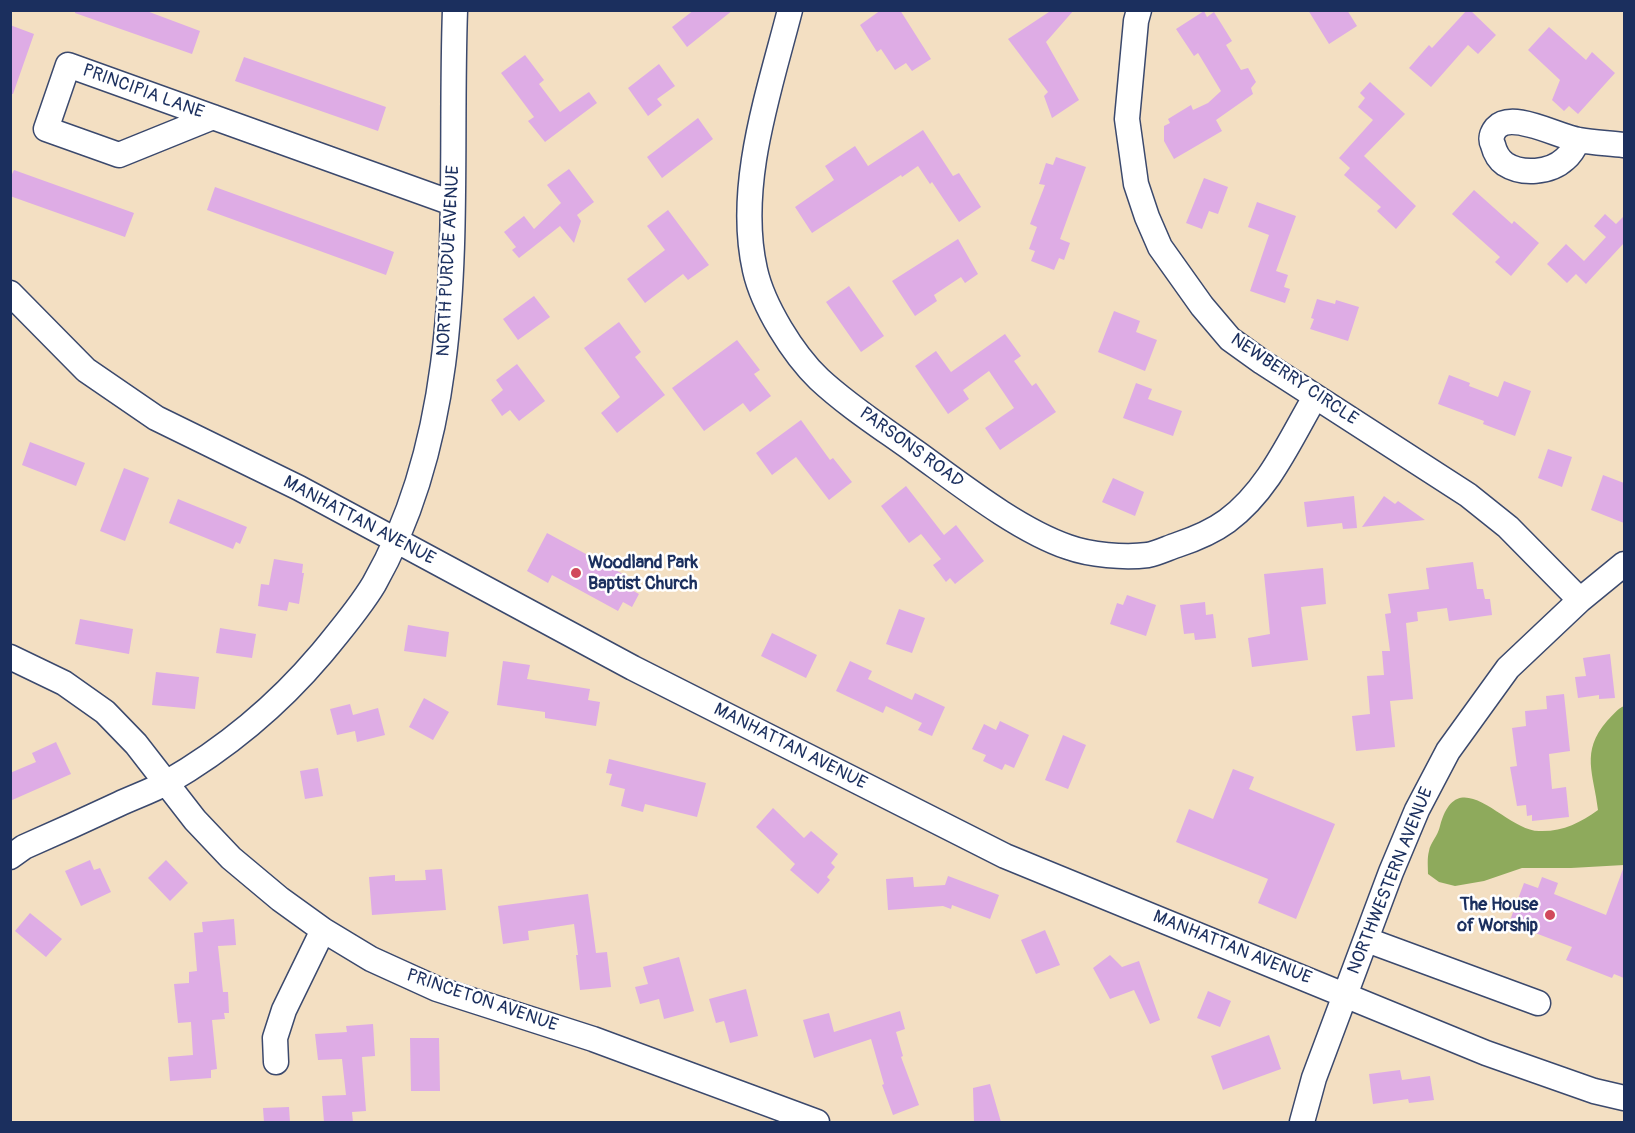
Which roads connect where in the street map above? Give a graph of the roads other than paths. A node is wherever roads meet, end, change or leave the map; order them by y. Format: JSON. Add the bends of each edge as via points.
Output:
{"nodes":[{"id":1,"x":455,"y":10,"type":"edge"},
{"id":2,"x":790,"y":10,"type":"edge"},
{"id":3,"x":1139,"y":10,"type":"edge"},
{"id":4,"x":213,"y":117,"type":"junction"},
{"id":5,"x":1578,"y":140,"type":"dead end"},
{"id":6,"x":1624,"y":145,"type":"edge"},
{"id":7,"x":452,"y":203,"type":"junction"},
{"id":8,"x":10,"y":293,"type":"edge"},
{"id":9,"x":1315,"y":397,"type":"junction"},
{"id":10,"x":396,"y":541,"type":"junction"},
{"id":11,"x":1624,"y":564,"type":"edge"},
{"id":12,"x":1580,"y":600,"type":"junction"},
{"id":13,"x":10,"y":657,"type":"edge"},
{"id":14,"x":165,"y":783,"type":"junction"},
{"id":15,"x":10,"y":857,"type":"edge"},
{"id":16,"x":323,"y":930,"type":"junction"},
{"id":17,"x":1367,"y":940,"type":"junction"},
{"id":18,"x":1346,"y":994,"type":"junction"},
{"id":19,"x":1538,"y":1003,"type":"dead end"},
{"id":20,"x":276,"y":1062,"type":"dead end"},
{"id":21,"x":1624,"y":1098,"type":"edge"},
{"id":22,"x":817,"y":1122,"type":"edge"},
{"id":23,"x":1302,"y":1122,"type":"edge"}],
"edges":[{"from":1,"to":7,"type":"street","name":"NORTH PURDUE AVENUE"},
{"from":2,"to":9,"type":"street","name":"PARSONS ROAD","via":[[755,150],[748,214],[755,269],[775,318],[794,349],[819,378],[865,416],[1024,526],[1056,542],[1098,555],[1148,555],[1201,537],[1245,507],[1262,486]]},
{"from":3,"to":9,"type":"street","name":"NEWBERRY CIRCLE","via":[[1127,119],[1136,184],[1160,248],[1230,339]]},
{"from":4,"to":4,"type":"street","name":"PRINCIPIA LANE","via":[[68,65],[46,129],[119,155]]},
{"from":4,"to":7,"type":"street","name":"PRINCIPIA LANE"},
{"from":5,"to":6,"type":"street"},
{"from":7,"to":10,"type":"street","name":"NORTH PURDUE AVENUE","via":[[450,303],[434,427]]},
{"from":8,"to":10,"type":"street","name":"MANHATTAN AVENUE","via":[[86,370],[156,418]]},
{"from":9,"to":12,"type":"street","name":"NEWBERRY CIRCLE","via":[[1468,495],[1508,527]]},
{"from":10,"to":14,"type":"street","name":"NORTH PURDUE AVENUE","via":[[373,586],[296,684],[232,739]]},
{"from":10,"to":18,"type":"street","name":"MANHATTAN AVENUE","via":[[633,668],[1005,856]]},
{"from":11,"to":12,"type":"street","name":"NORTHWESTERN AVENUE"},
{"from":12,"to":17,"type":"street","name":"NORTHWESTERN AVENUE","via":[[1508,668],[1448,751],[1417,810]]},
{"from":13,"to":14,"type":"street","name":"PRINCETON AVENUE","via":[[64,683],[105,712],[136,744]]},
{"from":14,"to":15,"type":"street","name":"NORTH PURDUE AVENUE"},
{"from":14,"to":16,"type":"street","name":"PRINCETON AVENUE","via":[[231,858]]},
{"from":16,"to":20,"type":"street","via":[[284,1010],[275,1038]]},
{"from":16,"to":22,"type":"street","name":"PRINCETON AVENUE","via":[[371,959],[437,989],[593,1039]]},
{"from":17,"to":18,"type":"street","name":"NORTHWESTERN AVENUE"},
{"from":17,"to":19,"type":"street"},
{"from":18,"to":21,"type":"street","name":"MANHATTAN AVENUE","via":[[1486,1053]]},
{"from":18,"to":23,"type":"street","name":"NORTHWESTERN AVENUE"}]}
